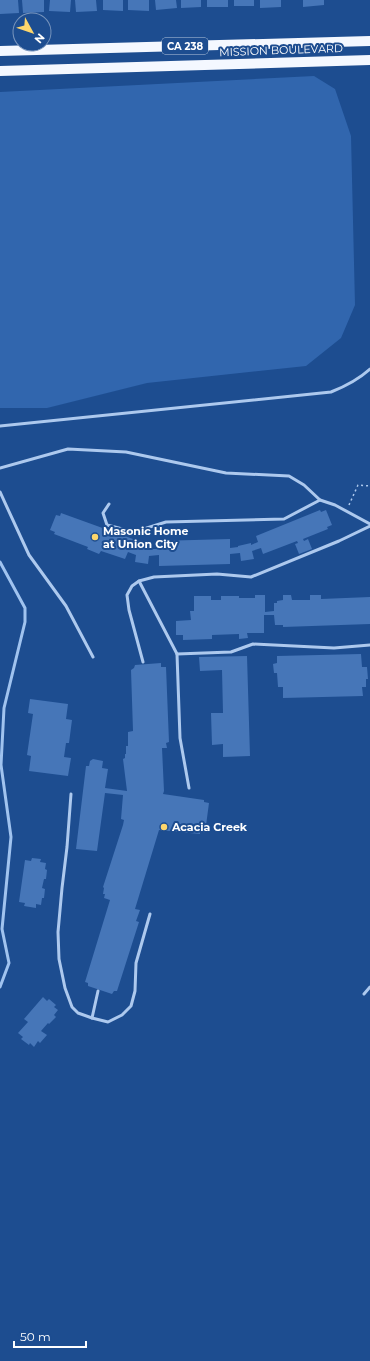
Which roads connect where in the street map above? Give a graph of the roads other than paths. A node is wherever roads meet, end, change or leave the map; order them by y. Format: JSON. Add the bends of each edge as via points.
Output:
{"nodes":[{"id":1,"x":370,"y":41,"type":"edge"},
{"id":2,"x":0,"y":51,"type":"edge"},
{"id":3,"x":366,"y":61,"type":"edge"},
{"id":4,"x":0,"y":71,"type":"edge"},
{"id":5,"x":370,"y":370,"type":"edge"},
{"id":6,"x":0,"y":426,"type":"edge"},
{"id":7,"x":0,"y":468,"type":"edge"},
{"id":8,"x":0,"y":492,"type":"edge"},
{"id":9,"x":320,"y":500,"type":"junction"},
{"id":10,"x":109,"y":504,"type":"dead end"},
{"id":11,"x":370,"y":525,"type":"edge"},
{"id":12,"x":139,"y":580,"type":"junction"},
{"id":13,"x":370,"y":645,"type":"edge"},
{"id":14,"x":177,"y":654,"type":"junction"},
{"id":15,"x":93,"y":657,"type":"dead end"},
{"id":16,"x":143,"y":662,"type":"dead end"},
{"id":17,"x":189,"y":788,"type":"dead end"},
{"id":18,"x":71,"y":794,"type":"dead end"},
{"id":19,"x":150,"y":914,"type":"dead end"},
{"id":20,"x":370,"y":987,"type":"edge"},
{"id":21,"x":98,"y":991,"type":"dead end"},
{"id":22,"x":364,"y":994,"type":"dead end"},
{"id":23,"x":92,"y":1018,"type":"junction"}],
"edges":[{"from":1,"to":2,"type":"main road","name":"MISSION BOULEVARD","number":"CA 238"},
{"from":3,"to":4,"type":"main road","name":"MISSION BOULEVARD","number":"CA 238"},
{"from":5,"to":6,"type":"lane","via":[[348,386],[331,392]]},
{"from":7,"to":9,"type":"lane","via":[[68,449],[126,452],[226,473],[289,476],[304,485]]},
{"from":8,"to":15,"type":"lane","via":[[29,555],[66,606]]},
{"from":9,"to":10,"type":"lane","via":[[284,519],[166,522],[134,532],[107,525],[103,513]]},
{"from":9,"to":11,"type":"lane","via":[[335,504]]},
{"from":11,"to":12,"type":"lane","via":[[339,541],[251,577],[217,574]]},
{"from":12,"to":14,"type":"lane"},
{"from":12,"to":16,"type":"lane","via":[[127,595]]},
{"from":13,"to":14,"type":"lane","via":[[334,648],[253,644],[231,652]]},
{"from":14,"to":17,"type":"lane","via":[[180,738]]},
{"from":18,"to":23,"type":"lane","via":[[58,932],[59,959],[72,1007],[78,1013]]},
{"from":19,"to":23,"type":"lane","via":[[136,963],[135,991],[131,1006],[122,1015],[108,1022]]},
{"from":20,"to":22,"type":"lane"},
{"from":21,"to":23,"type":"lane"}]}
